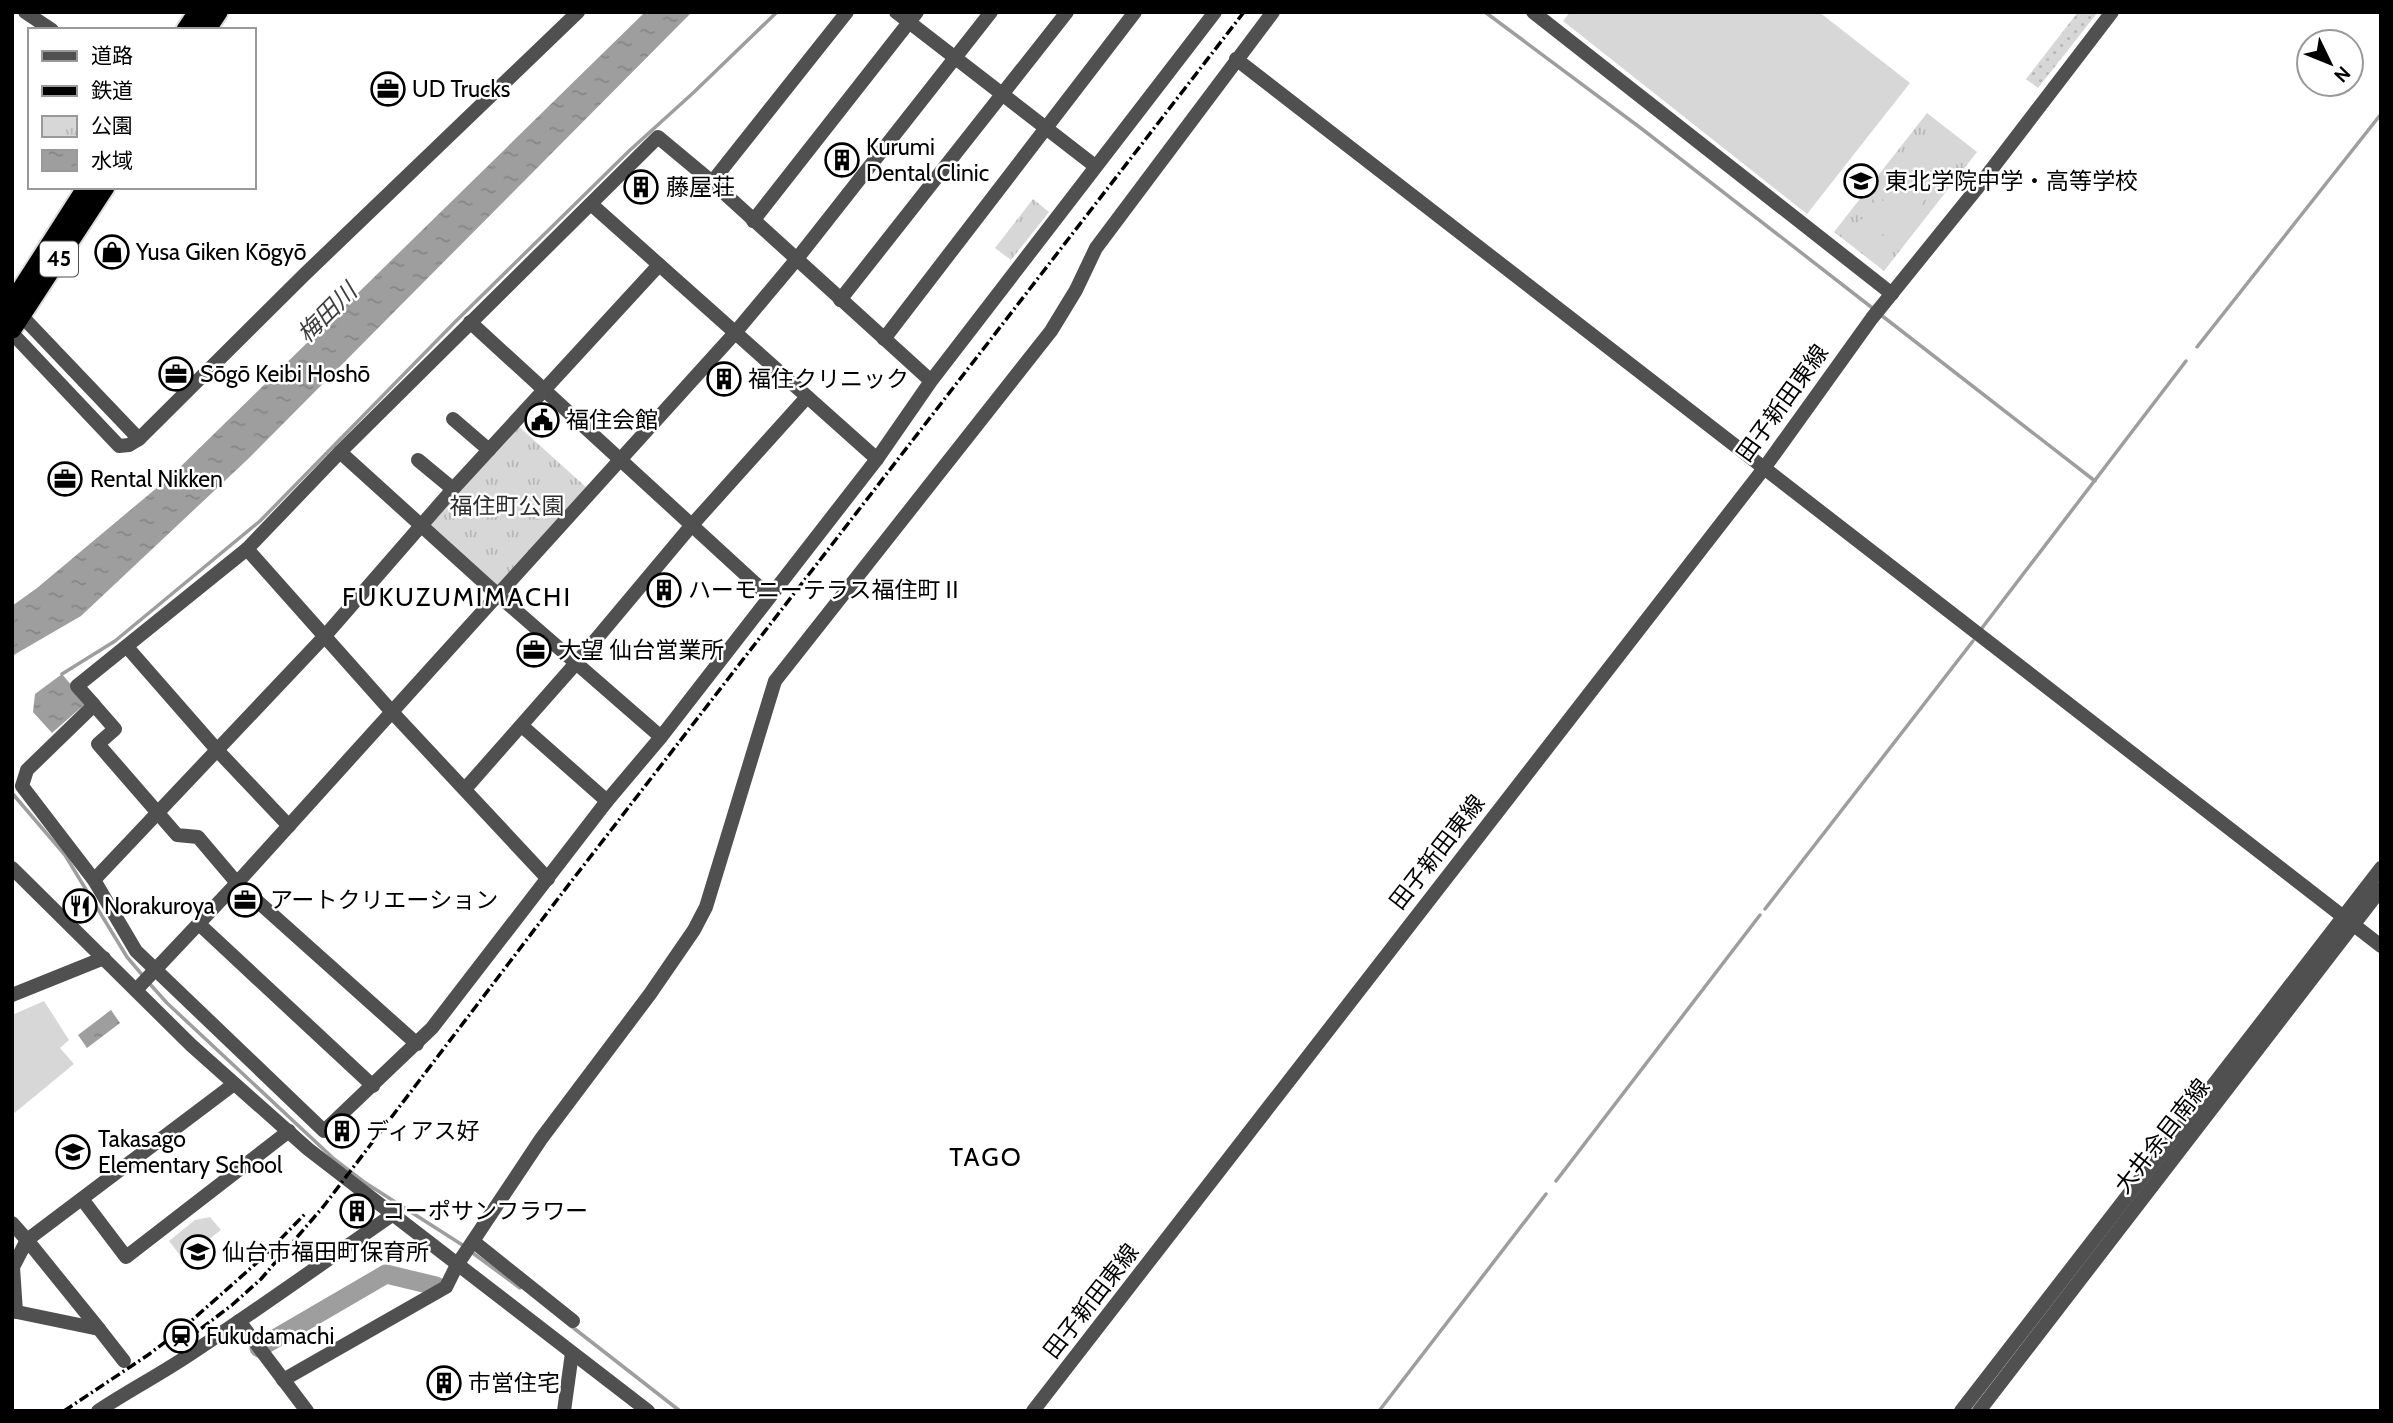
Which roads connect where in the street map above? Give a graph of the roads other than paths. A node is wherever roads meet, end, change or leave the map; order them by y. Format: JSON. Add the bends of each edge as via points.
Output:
{"nodes":[{"id":1,"x":25,"y":12,"type":"edge"},
{"id":2,"x":198,"y":12,"type":"edge"},
{"id":3,"x":218,"y":12,"type":"edge"},
{"id":4,"x":847,"y":12,"type":"edge"},
{"id":5,"x":896,"y":12,"type":"edge"},
{"id":6,"x":991,"y":12,"type":"edge"},
{"id":7,"x":1067,"y":12,"type":"edge"},
{"id":8,"x":1135,"y":12,"type":"edge"},
{"id":9,"x":1214,"y":12,"type":"edge"},
{"id":10,"x":1273,"y":12,"type":"edge"},
{"id":11,"x":1533,"y":12,"type":"edge"},
{"id":12,"x":2112,"y":12,"type":"edge"},
{"id":13,"x":571,"y":14,"type":"edge"},
{"id":14,"x":913,"y":17,"type":"edge"},
{"id":15,"x":49,"y":28,"type":"edge"},
{"id":16,"x":187,"y":28,"type":"edge"},
{"id":17,"x":207,"y":28,"type":"edge"},
{"id":18,"x":955,"y":59,"type":"junction"},
{"id":19,"x":1236,"y":59,"type":"junction"},
{"id":20,"x":1002,"y":95,"type":"junction"},
{"id":21,"x":1046,"y":129,"type":"junction"},
{"id":22,"x":1095,"y":166,"type":"junction"},
{"id":23,"x":712,"y":182,"type":"junction"},
{"id":24,"x":86,"y":189,"type":"edge"},
{"id":25,"x":104,"y":189,"type":"edge"},
{"id":26,"x":591,"y":204,"type":"junction"},
{"id":27,"x":753,"y":221,"type":"junction"},
{"id":28,"x":796,"y":260,"type":"junction"},
{"id":29,"x":659,"y":265,"type":"junction"},
{"id":30,"x":1892,"y":294,"type":"junction"},
{"id":31,"x":840,"y":300,"type":"junction"},
{"id":32,"x":14,"y":317,"type":"edge"},
{"id":33,"x":470,"y":322,"type":"junction"},
{"id":34,"x":734,"y":334,"type":"junction"},
{"id":35,"x":884,"y":339,"type":"junction"},
{"id":36,"x":931,"y":381,"type":"junction"},
{"id":37,"x":544,"y":391,"type":"junction"},
{"id":38,"x":807,"y":397,"type":"junction"},
{"id":39,"x":453,"y":419,"type":"dead end"},
{"id":40,"x":489,"y":450,"type":"junction"},
{"id":41,"x":340,"y":452,"type":"junction"},
{"id":42,"x":620,"y":459,"type":"junction"},
{"id":43,"x":877,"y":459,"type":"junction"},
{"id":44,"x":418,"y":460,"type":"dead end"},
{"id":45,"x":1765,"y":467,"type":"junction"},
{"id":46,"x":453,"y":489,"type":"junction"},
{"id":47,"x":421,"y":526,"type":"junction"},
{"id":48,"x":691,"y":526,"type":"junction"},
{"id":49,"x":247,"y":549,"type":"junction"},
{"id":50,"x":499,"y":596,"type":"junction"},
{"id":51,"x":769,"y":596,"type":"junction"},
{"id":52,"x":324,"y":637,"type":"junction"},
{"id":53,"x":127,"y":647,"type":"junction"},
{"id":54,"x":578,"y":663,"type":"junction"},
{"id":55,"x":94,"y":705,"type":"junction"},
{"id":56,"x":392,"y":712,"type":"junction"},
{"id":57,"x":522,"y":726,"type":"junction"},
{"id":58,"x":661,"y":737,"type":"junction"},
{"id":59,"x":218,"y":751,"type":"junction"},
{"id":60,"x":465,"y":789,"type":"junction"},
{"id":61,"x":607,"y":801,"type":"junction"},
{"id":62,"x":158,"y":815,"type":"junction"},
{"id":63,"x":289,"y":826,"type":"junction"},
{"id":64,"x":12,"y":867,"type":"edge"},
{"id":65,"x":2381,"y":868,"type":"edge"},
{"id":66,"x":548,"y":879,"type":"junction"},
{"id":67,"x":94,"y":880,"type":"junction"},
{"id":68,"x":237,"y":883,"type":"junction"},
{"id":69,"x":2381,"y":889,"type":"edge"},
{"id":70,"x":2348,"y":920,"type":"junction"},
{"id":71,"x":198,"y":924,"type":"junction"},
{"id":72,"x":2381,"y":946,"type":"edge"},
{"id":73,"x":104,"y":958,"type":"junction"},
{"id":74,"x":146,"y":980,"type":"junction"},
{"id":75,"x":12,"y":995,"type":"edge"},
{"id":76,"x":417,"y":1044,"type":"junction"},
{"id":77,"x":234,"y":1084,"type":"junction"},
{"id":78,"x":373,"y":1086,"type":"junction"},
{"id":79,"x":289,"y":1131,"type":"junction"},
{"id":80,"x":82,"y":1199,"type":"junction"},
{"id":81,"x":392,"y":1215,"type":"junction"},
{"id":82,"x":12,"y":1223,"type":"edge"},
{"id":83,"x":27,"y":1240,"type":"junction"},
{"id":84,"x":467,"y":1251,"type":"junction"},
{"id":85,"x":14,"y":1312,"type":"edge"},
{"id":86,"x":239,"y":1321,"type":"junction"},
{"id":87,"x":573,"y":1321,"type":"dead end"},
{"id":88,"x":99,"y":1329,"type":"junction"},
{"id":89,"x":572,"y":1353,"type":"junction"},
{"id":90,"x":124,"y":1361,"type":"dead end"},
{"id":91,"x":283,"y":1380,"type":"junction"},
{"id":92,"x":97,"y":1411,"type":"edge"},
{"id":93,"x":307,"y":1411,"type":"edge"},
{"id":94,"x":564,"y":1411,"type":"edge"},
{"id":95,"x":648,"y":1411,"type":"edge"},
{"id":96,"x":1033,"y":1411,"type":"edge"},
{"id":97,"x":1961,"y":1411,"type":"edge"},
{"id":98,"x":1979,"y":1411,"type":"edge"}],
"edges":[{"from":1,"to":15,"type":"street"},
{"from":2,"to":16,"type":"highway"},
{"from":3,"to":17,"type":"highway"},
{"from":4,"to":23,"type":"street"},
{"from":5,"to":14,"type":"street"},
{"from":6,"to":18,"type":"street"},
{"from":7,"to":20,"type":"street"},
{"from":8,"to":21,"type":"street"},
{"from":9,"to":22,"type":"street"},
{"from":10,"to":19,"type":"street"},
{"from":11,"to":30,"type":"street"},
{"from":12,"to":30,"type":"street"},
{"from":13,"to":32,"type":"street","via":[[139,439]]},
{"from":14,"to":18,"type":"street"},
{"from":14,"to":27,"type":"street"},
{"from":18,"to":20,"type":"street"},
{"from":18,"to":28,"type":"street"},
{"from":19,"to":45,"type":"street"},
{"from":19,"to":84,"type":"street","via":[[1096,248],[1051,331],[775,681],[706,906],[694,930],[541,1139]]},
{"from":20,"to":21,"type":"street"},
{"from":20,"to":31,"type":"street"},
{"from":21,"to":22,"type":"street"},
{"from":21,"to":35,"type":"street"},
{"from":22,"to":36,"type":"street"},
{"from":23,"to":26,"type":"street","via":[[658,137]]},
{"from":23,"to":27,"type":"street"},
{"from":24,"to":32,"type":"highway","number":"45"},
{"from":25,"to":32,"type":"highway","number":"45"},
{"from":26,"to":29,"type":"street"},
{"from":26,"to":33,"type":"street"},
{"from":27,"to":28,"type":"street"},
{"from":28,"to":31,"type":"street"},
{"from":28,"to":34,"type":"street"},
{"from":29,"to":34,"type":"street"},
{"from":29,"to":37,"type":"street"},
{"from":30,"to":45,"type":"street","name":"田子新田東線"},
{"from":31,"to":35,"type":"street"},
{"from":33,"to":37,"type":"street"},
{"from":33,"to":41,"type":"street"},
{"from":34,"to":38,"type":"street"},
{"from":34,"to":42,"type":"street"},
{"from":35,"to":36,"type":"street"},
{"from":36,"to":43,"type":"street"},
{"from":37,"to":40,"type":"street"},
{"from":37,"to":42,"type":"street"},
{"from":38,"to":43,"type":"street"},
{"from":38,"to":48,"type":"street"},
{"from":39,"to":40,"type":"street"},
{"from":40,"to":46,"type":"street"},
{"from":41,"to":47,"type":"street"},
{"from":41,"to":49,"type":"street"},
{"from":42,"to":48,"type":"street"},
{"from":42,"to":50,"type":"street"},
{"from":43,"to":51,"type":"street"},
{"from":44,"to":46,"type":"street"},
{"from":45,"to":70,"type":"street"},
{"from":45,"to":96,"type":"street","name":"田子新田東線"},
{"from":46,"to":47,"type":"street"},
{"from":47,"to":50,"type":"street"},
{"from":47,"to":52,"type":"street"},
{"from":48,"to":51,"type":"street"},
{"from":48,"to":54,"type":"street"},
{"from":49,"to":52,"type":"street"},
{"from":49,"to":53,"type":"street"},
{"from":50,"to":54,"type":"street"},
{"from":50,"to":56,"type":"street"},
{"from":51,"to":58,"type":"street"},
{"from":52,"to":56,"type":"street"},
{"from":52,"to":59,"type":"street"},
{"from":53,"to":55,"type":"street","via":[[77,686]]},
{"from":53,"to":59,"type":"street"},
{"from":54,"to":57,"type":"street"},
{"from":54,"to":58,"type":"street"},
{"from":55,"to":62,"type":"street","via":[[115,729],[98,744]]},
{"from":55,"to":67,"type":"street","via":[[27,770],[22,786]]},
{"from":56,"to":60,"type":"street"},
{"from":56,"to":63,"type":"street"},
{"from":57,"to":60,"type":"street"},
{"from":57,"to":61,"type":"street"},
{"from":58,"to":61,"type":"street"},
{"from":59,"to":62,"type":"street"},
{"from":59,"to":63,"type":"street"},
{"from":60,"to":66,"type":"street"},
{"from":61,"to":66,"type":"street"},
{"from":62,"to":67,"type":"street"},
{"from":62,"to":68,"type":"street","via":[[177,835],[198,837]]},
{"from":63,"to":68,"type":"street"},
{"from":64,"to":73,"type":"street"},
{"from":65,"to":70,"type":"street"},
{"from":66,"to":76,"type":"street"},
{"from":67,"to":74,"type":"street","via":[[136,951]]},
{"from":68,"to":71,"type":"street"},
{"from":68,"to":76,"type":"street"},
{"from":69,"to":70,"type":"street","name":"大井余目南線"},
{"from":70,"to":72,"type":"street"},
{"from":70,"to":97,"type":"street"},
{"from":70,"to":98,"type":"street","name":"大井余目南線"},
{"from":71,"to":74,"type":"street"},
{"from":71,"to":78,"type":"street"},
{"from":73,"to":74,"type":"street"},
{"from":73,"to":75,"type":"street"},
{"from":74,"to":77,"type":"street"},
{"from":74,"to":78,"type":"street","via":[[324,1131]]},
{"from":76,"to":78,"type":"street"},
{"from":77,"to":79,"type":"street"},
{"from":77,"to":80,"type":"street"},
{"from":79,"to":80,"type":"street","via":[[126,1257]]},
{"from":79,"to":81,"type":"street"},
{"from":80,"to":83,"type":"street"},
{"from":81,"to":84,"type":"street"},
{"from":81,"to":86,"type":"street"},
{"from":82,"to":83,"type":"street"},
{"from":83,"to":85,"type":"street","via":[[13,1266]]},
{"from":83,"to":88,"type":"street"},
{"from":84,"to":87,"type":"street"},
{"from":84,"to":89,"type":"street"},
{"from":84,"to":91,"type":"street","via":[[446,1287]]},
{"from":85,"to":88,"type":"street"},
{"from":86,"to":91,"type":"street"},
{"from":86,"to":92,"type":"street"},
{"from":88,"to":90,"type":"street"},
{"from":89,"to":94,"type":"street"},
{"from":89,"to":95,"type":"street"},
{"from":91,"to":93,"type":"street"}]}
